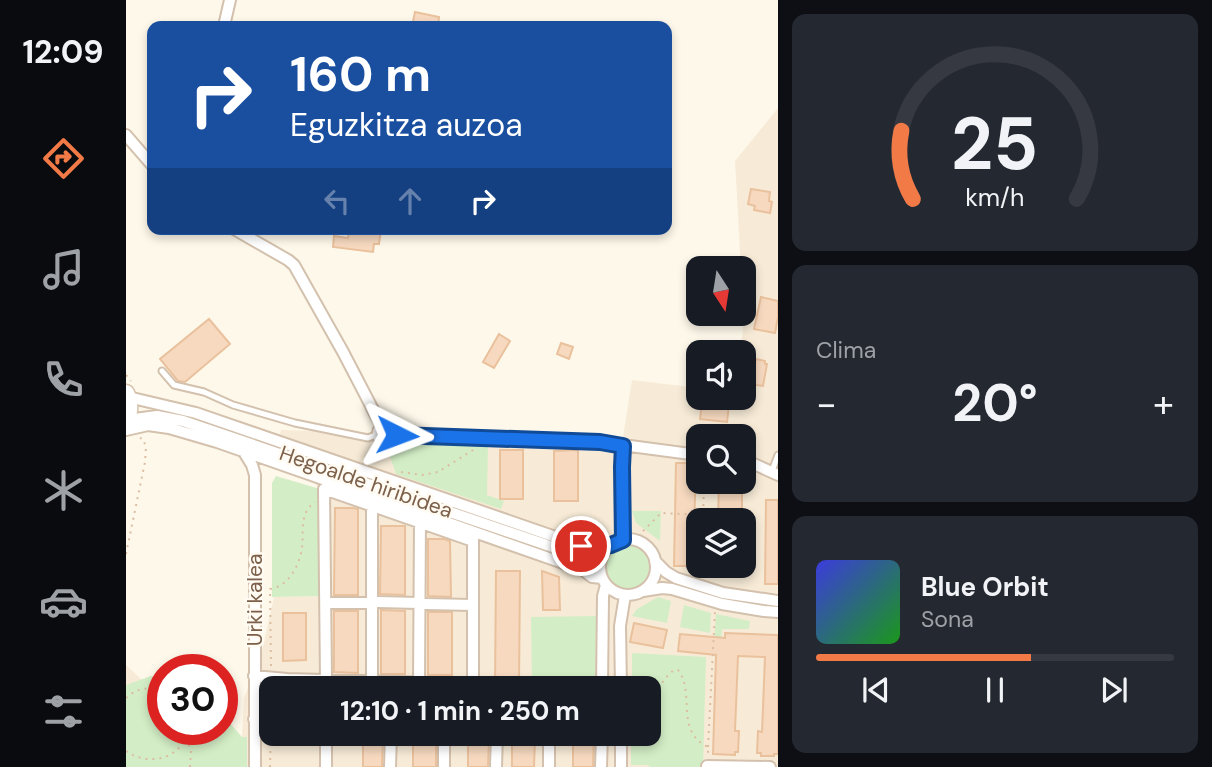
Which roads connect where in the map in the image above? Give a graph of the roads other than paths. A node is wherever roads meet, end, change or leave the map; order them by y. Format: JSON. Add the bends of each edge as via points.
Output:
{"nodes":[{"id":1,"x":230,"y":0,"type":"edge"},
{"id":2,"x":225,"y":21,"type":"edge"},
{"id":3,"x":126,"y":135,"type":"edge"},
{"id":4,"x":147,"y":159,"type":"edge"},
{"id":5,"x":244,"y":235,"type":"edge"},
{"id":6,"x":162,"y":371,"type":"dead end"},
{"id":7,"x":127,"y":395,"type":"edge"},
{"id":8,"x":126,"y":424,"type":"edge"},
{"id":9,"x":380,"y":430,"type":"junction"},
{"id":10,"x":623,"y":446,"type":"junction"},
{"id":11,"x":244,"y":452,"type":"junction"},
{"id":12,"x":686,"y":454,"type":"edge"},
{"id":13,"x":778,"y":455,"type":"edge"},
{"id":14,"x":272,"y":462,"type":"junction"},
{"id":15,"x":756,"y":465,"type":"edge"},
{"id":16,"x":775,"y":473,"type":"edge"},
{"id":17,"x":256,"y":475,"type":"junction"},
{"id":18,"x":372,"y":506,"type":"junction"},
{"id":19,"x":420,"y":522,"type":"junction"},
{"id":20,"x":473,"y":536,"type":"junction"},
{"id":21,"x":623,"y":540,"type":"junction"},
{"id":22,"x":611,"y":545,"type":"junction"},
{"id":23,"x":655,"y":561,"type":"junction"},
{"id":24,"x":603,"y":577,"type":"junction"},
{"id":25,"x":643,"y":591,"type":"junction"},
{"id":26,"x":625,"y":595,"type":"junction"},
{"id":27,"x":778,"y":601,"type":"edge"},
{"id":28,"x":332,"y":603,"type":"dead end"},
{"id":29,"x":375,"y":603,"type":"junction"},
{"id":30,"x":422,"y":603,"type":"junction"},
{"id":31,"x":473,"y":605,"type":"junction"},
{"id":32,"x":778,"y":612,"type":"edge"},
{"id":33,"x":254,"y":676,"type":"junction"},
{"id":34,"x":259,"y":676,"type":"edge"},
{"id":35,"x":326,"y":676,"type":"edge"},
{"id":36,"x":372,"y":676,"type":"edge"},
{"id":37,"x":419,"y":676,"type":"edge"},
{"id":38,"x":473,"y":676,"type":"edge"},
{"id":39,"x":602,"y":676,"type":"edge"},
{"id":40,"x":621,"y":676,"type":"edge"},
{"id":41,"x":254,"y":719,"type":"junction"},
{"id":42,"x":259,"y":719,"type":"edge"},
{"id":43,"x":327,"y":746,"type":"edge"},
{"id":44,"x":391,"y":746,"type":"edge"},
{"id":45,"x":444,"y":746,"type":"edge"},
{"id":46,"x":497,"y":746,"type":"edge"},
{"id":47,"x":549,"y":746,"type":"edge"},
{"id":48,"x":602,"y":746,"type":"edge"},
{"id":49,"x":621,"y":746,"type":"edge"},
{"id":50,"x":708,"y":766,"type":"edge"},
{"id":51,"x":255,"y":767,"type":"edge"},
{"id":52,"x":326,"y":767,"type":"edge"},
{"id":53,"x":390,"y":767,"type":"edge"},
{"id":54,"x":444,"y":767,"type":"edge"},
{"id":55,"x":496,"y":767,"type":"edge"},
{"id":56,"x":549,"y":767,"type":"edge"},
{"id":57,"x":601,"y":767,"type":"edge"},
{"id":58,"x":621,"y":767,"type":"edge"},
{"id":59,"x":769,"y":767,"type":"edge"}],
"edges":[{"from":1,"to":2,"type":"street"},
{"from":3,"to":4,"type":"street"},
{"from":5,"to":9,"type":"street","via":[[294,265]]},
{"from":6,"to":9,"type":"lane","via":[[174,385],[295,422],[368,438]]},
{"from":7,"to":8,"type":"main road"},
{"from":7,"to":22,"type":"street","via":[[196,413],[576,544]]},
{"from":8,"to":11,"type":"street","via":[[169,428]]},
{"from":8,"to":24,"type":"street","name":"Hegoalde hiribidea","via":[[157,416],[183,421],[573,554]]},
{"from":9,"to":10,"type":"street","via":[[386,443],[397,435]]},
{"from":10,"to":12,"type":"street"},
{"from":10,"to":21,"type":"street"},
{"from":11,"to":14,"type":"street"},
{"from":11,"to":17,"type":"street"},
{"from":13,"to":16,"type":"lane"},
{"from":14,"to":17,"type":"street"},
{"from":14,"to":20,"type":"street"},
{"from":15,"to":16,"type":"street"},
{"from":17,"to":33,"type":"street","name":"Urki kalea"},
{"from":18,"to":19,"type":"street","name":"Hegoalde hiribidea"},
{"from":18,"to":29,"type":"street","name":"Hegoalde hiribidea"},
{"from":18,"to":35,"type":"street","name":"Hegoalde hiribidea","via":[[324,489]]},
{"from":19,"to":20,"type":"street","name":"Hegoalde hiribidea"},
{"from":19,"to":30,"type":"street","name":"Hegoalde hiribidea"},
{"from":20,"to":24,"type":"street"},
{"from":20,"to":31,"type":"street"},
{"from":21,"to":22,"type":"street"},
{"from":21,"to":23,"type":"street","via":[[641,542]]},
{"from":22,"to":24,"type":"street","via":[[601,559]]},
{"from":23,"to":25,"type":"street","via":[[653,581]]},
{"from":23,"to":27,"type":"street","via":[[676,578],[723,593]]},
{"from":24,"to":26,"type":"street","via":[[611,590]]},
{"from":24,"to":39,"type":"street"},
{"from":25,"to":26,"type":"street"},
{"from":25,"to":32,"type":"street","via":[[672,589],[722,604]]},
{"from":26,"to":40,"type":"street"},
{"from":28,"to":29,"type":"street"},
{"from":29,"to":30,"type":"street"},
{"from":29,"to":36,"type":"street","name":"Hegoalde hiribidea"},
{"from":30,"to":31,"type":"street"},
{"from":30,"to":37,"type":"street","name":"Hegoalde hiribidea"},
{"from":31,"to":38,"type":"street"},
{"from":33,"to":34,"type":"street"},
{"from":33,"to":41,"type":"street","name":"Urki kalea"},
{"from":41,"to":42,"type":"street"},
{"from":41,"to":51,"type":"street","name":"Urki kalea"},
{"from":43,"to":52,"type":"street"},
{"from":44,"to":53,"type":"street"},
{"from":45,"to":54,"type":"street"},
{"from":46,"to":55,"type":"street"},
{"from":47,"to":56,"type":"street"},
{"from":48,"to":57,"type":"street"},
{"from":49,"to":58,"type":"street"},
{"from":50,"to":59,"type":"street"}]}
